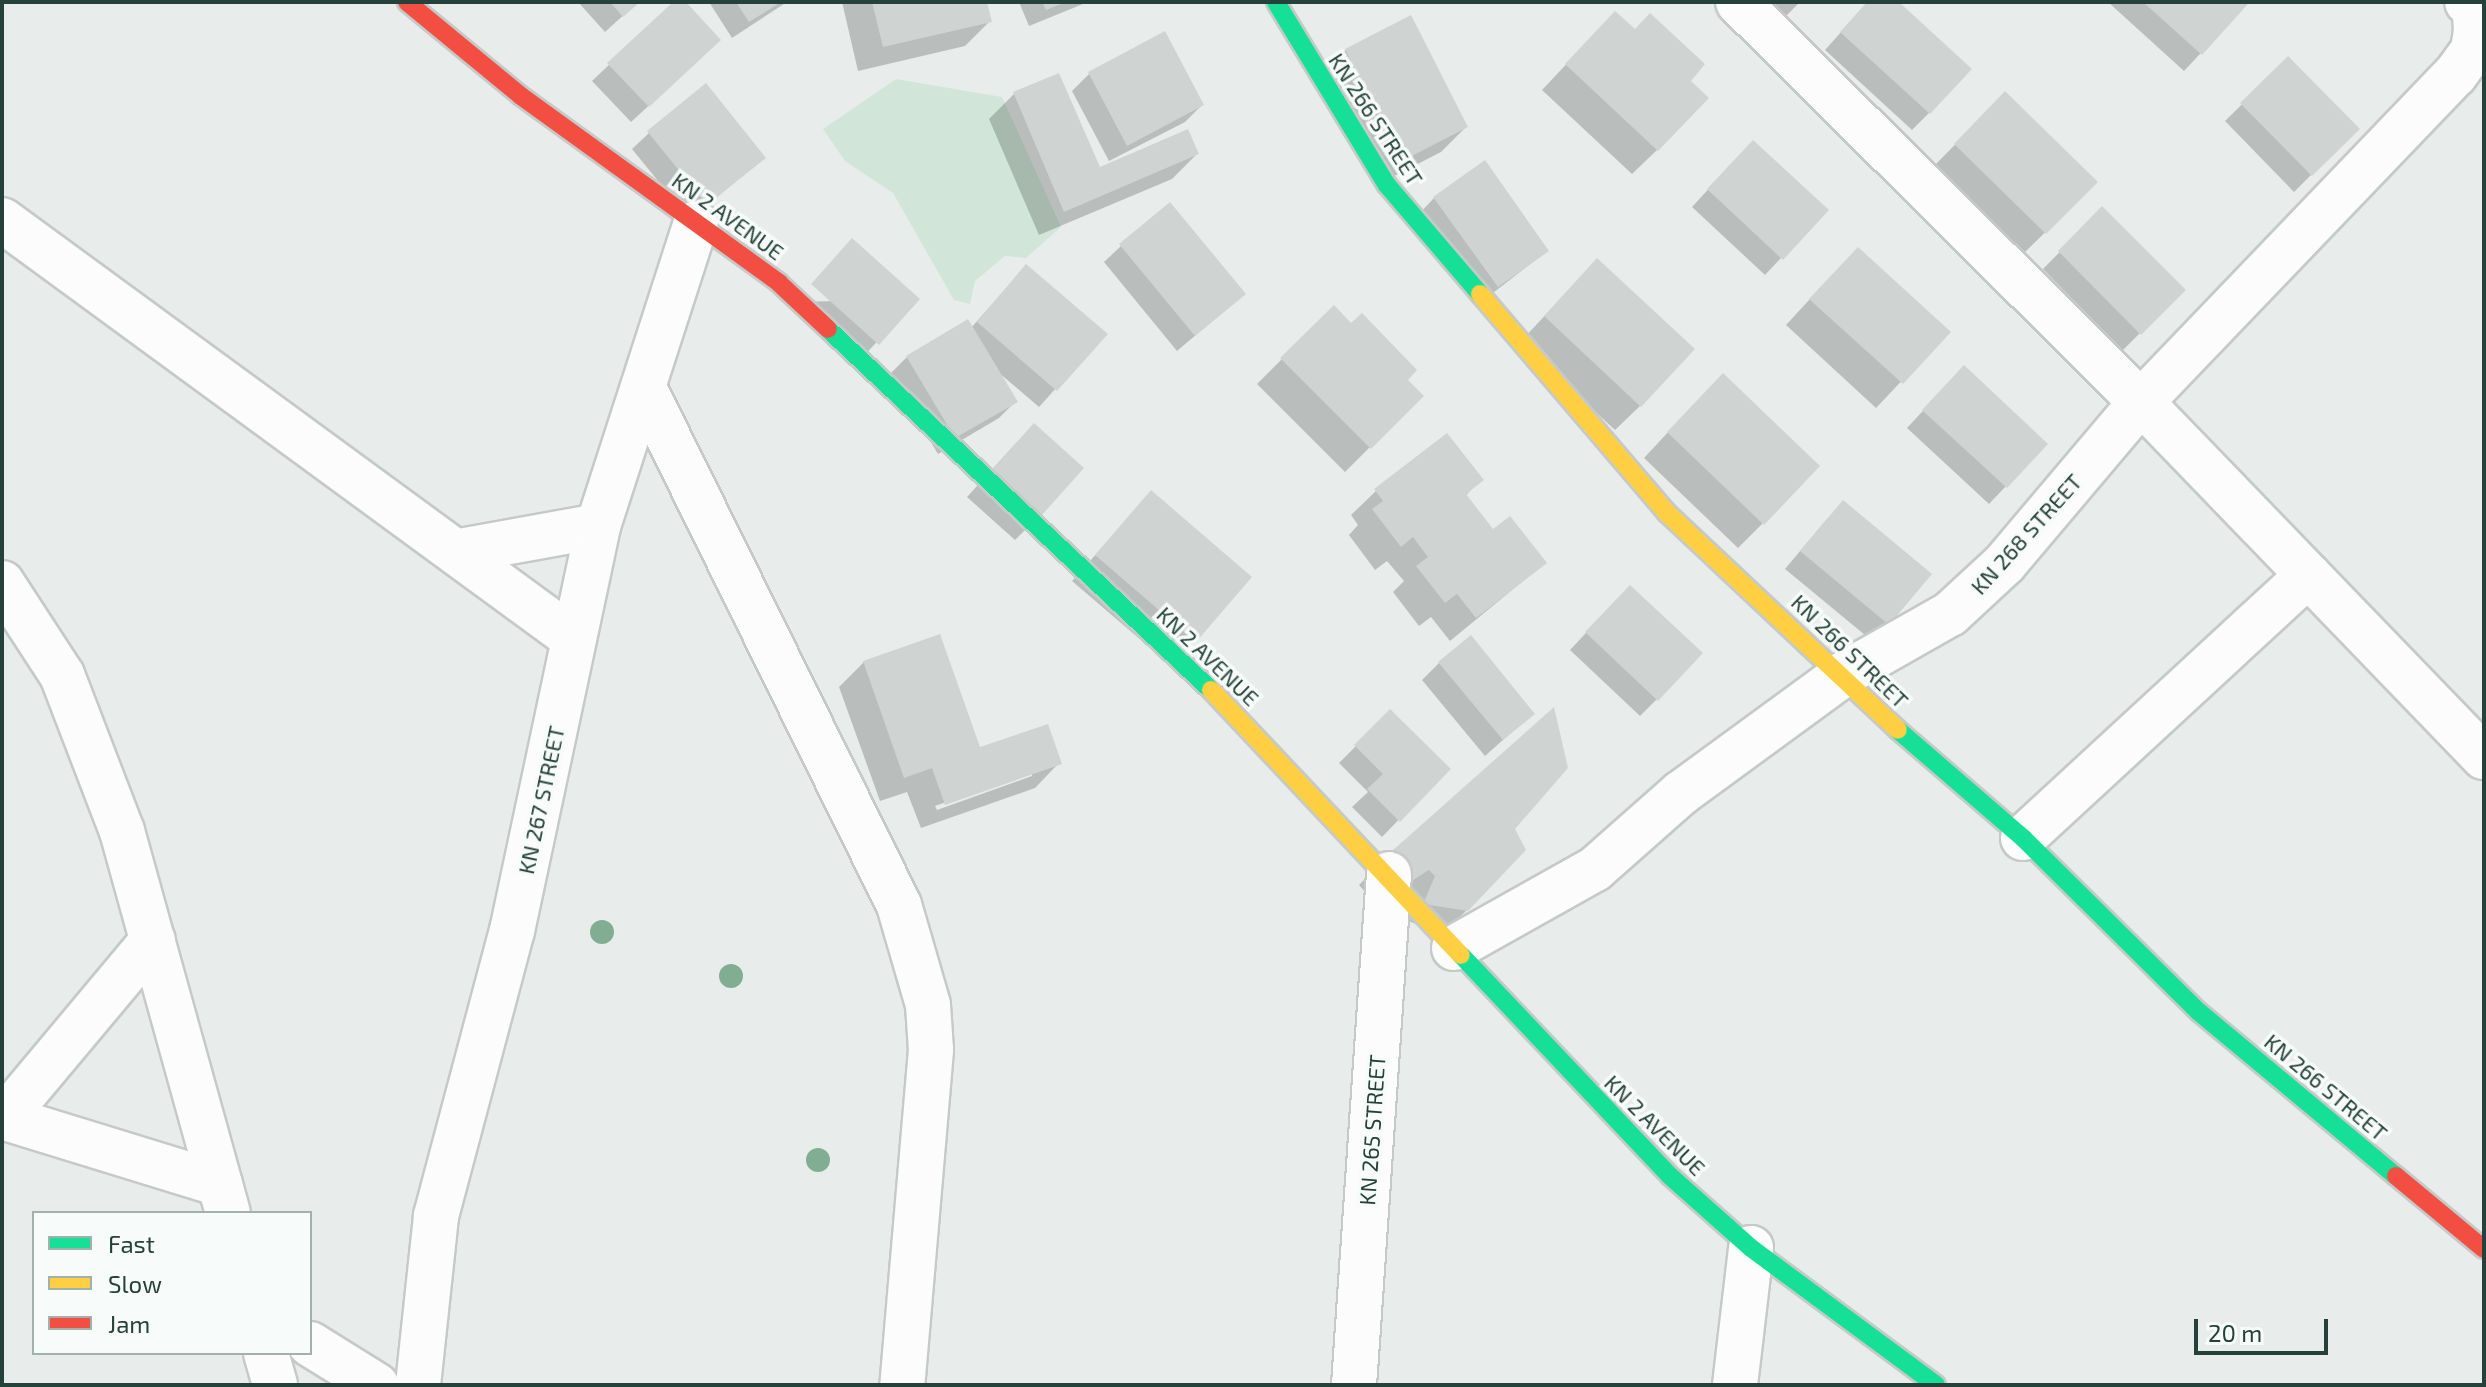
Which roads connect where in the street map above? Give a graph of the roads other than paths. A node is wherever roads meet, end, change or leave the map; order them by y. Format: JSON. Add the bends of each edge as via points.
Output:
{"nodes":[{"id":1,"x":407,"y":2,"type":"edge"},
{"id":2,"x":1276,"y":2,"type":"edge"},
{"id":3,"x":1738,"y":2,"type":"edge"},
{"id":4,"x":2467,"y":2,"type":"edge"},
{"id":5,"x":2,"y":220,"type":"edge"},
{"id":6,"x":696,"y":223,"type":"junction"},
{"id":7,"x":645,"y":390,"type":"junction"},
{"id":8,"x":2141,"y":402,"type":"junction"},
{"id":9,"x":598,"y":526,"type":"junction"},
{"id":10,"x":460,"y":551,"type":"junction"},
{"id":11,"x":2308,"y":575,"type":"junction"},
{"id":12,"x":2,"y":583,"type":"edge"},
{"id":13,"x":573,"y":638,"type":"junction"},
{"id":14,"x":1842,"y":675,"type":"junction"},
{"id":15,"x":2484,"y":757,"type":"edge"},
{"id":16,"x":2023,"y":838,"type":"junction"},
{"id":17,"x":1389,"y":874,"type":"junction"},
{"id":18,"x":153,"y":940,"type":"junction"},
{"id":19,"x":1454,"y":948,"type":"junction"},
{"id":20,"x":3,"y":1118,"type":"edge"},
{"id":21,"x":224,"y":1199,"type":"edge"},
{"id":22,"x":1751,"y":1248,"type":"junction"},
{"id":23,"x":2484,"y":1249,"type":"edge"},
{"id":24,"x":312,"y":1345,"type":"edge"},
{"id":25,"x":267,"y":1355,"type":"edge"},
{"id":26,"x":275,"y":1385,"type":"edge"},
{"id":27,"x":376,"y":1385,"type":"edge"},
{"id":28,"x":418,"y":1385,"type":"edge"},
{"id":29,"x":902,"y":1385,"type":"edge"},
{"id":30,"x":1354,"y":1385,"type":"edge"},
{"id":31,"x":1735,"y":1385,"type":"edge"},
{"id":32,"x":1936,"y":1385,"type":"edge"}],
"edges":[{"from":1,"to":6,"type":"main road","name":"KN 2 AVENUE","via":[[521,96]]},
{"from":2,"to":14,"type":"main road","name":"KN 266 STREET","via":[[1387,185],[1666,512]]},
{"from":3,"to":8,"type":"street"},
{"from":4,"to":8,"type":"street","name":"KN 268 STREET","via":[[2475,10],[2474,41],[2455,75]]},
{"from":5,"to":10,"type":"street"},
{"from":6,"to":7,"type":"street","name":"KN 267 STREET"},
{"from":6,"to":17,"type":"main road","name":"KN 2 AVENUE","via":[[779,283],[1207,686]]},
{"from":7,"to":9,"type":"street","name":"KN 267 STREET"},
{"from":7,"to":29,"type":"street","via":[[899,905],[928,1005],[931,1050]]},
{"from":8,"to":11,"type":"street"},
{"from":8,"to":14,"type":"street","name":"KN 268 STREET","via":[[2005,563],[1950,614]]},
{"from":9,"to":10,"type":"street"},
{"from":9,"to":13,"type":"street","name":"KN 267 STREET"},
{"from":10,"to":13,"type":"street"},
{"from":11,"to":15,"type":"street"},
{"from":11,"to":16,"type":"street"},
{"from":12,"to":18,"type":"street","via":[[62,675],[122,831]]},
{"from":13,"to":28,"type":"street","name":"KN 267 STREET","via":[[512,931],[436,1216]]},
{"from":14,"to":16,"type":"main road","name":"KN 266 STREET","via":[[1907,739]]},
{"from":14,"to":19,"type":"street","name":"KN 268 STREET","via":[[1681,793],[1595,869]]},
{"from":16,"to":23,"type":"main road","name":"KN 266 STREET","via":[[2199,1012]]},
{"from":17,"to":19,"type":"main road","name":"KN 2 AVENUE"},
{"from":17,"to":30,"type":"street","name":"KN 265 STREET"},
{"from":18,"to":20,"type":"street"},
{"from":18,"to":21,"type":"street"},
{"from":19,"to":22,"type":"main road","name":"KN 2 AVENUE","via":[[1670,1176]]},
{"from":20,"to":21,"type":"street"},
{"from":22,"to":31,"type":"street"},
{"from":22,"to":32,"type":"main road","name":"KN 2 AVENUE"},
{"from":24,"to":27,"type":"street"},
{"from":25,"to":26,"type":"street"}]}
